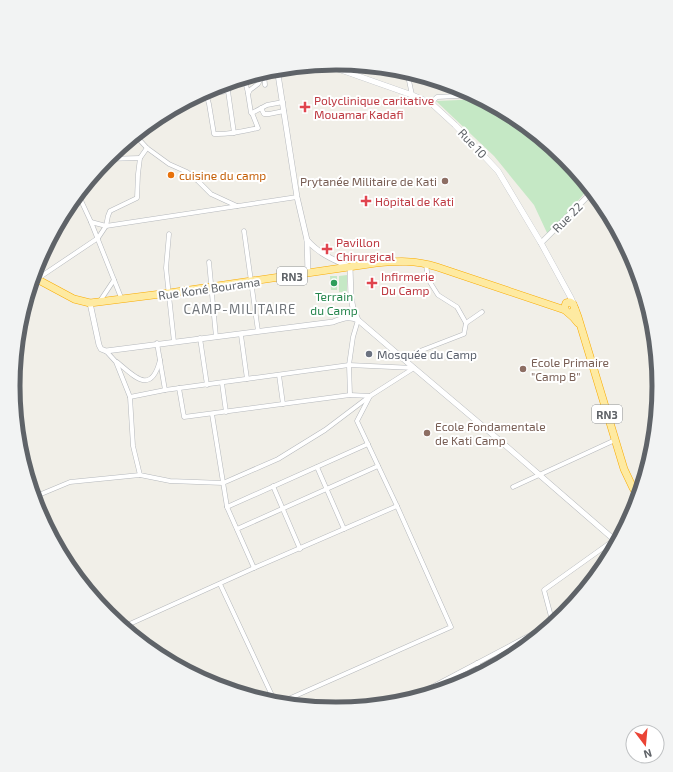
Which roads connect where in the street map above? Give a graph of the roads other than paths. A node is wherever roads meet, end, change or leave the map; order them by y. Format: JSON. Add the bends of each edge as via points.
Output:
{"nodes":[{"id":1,"x":342,"y":70,"type":"edge"},
{"id":2,"x":278,"y":75,"type":"edge"},
{"id":3,"x":264,"y":78,"type":"edge"},
{"id":4,"x":408,"y":78,"type":"edge"},
{"id":5,"x":261,"y":79,"type":"edge"},
{"id":6,"x":247,"y":82,"type":"edge"},
{"id":7,"x":265,"y":85,"type":"dead end"},
{"id":8,"x":233,"y":87,"type":"edge"},
{"id":9,"x":229,"y":90,"type":"junction"},
{"id":10,"x":223,"y":91,"type":"edge"},
{"id":11,"x":248,"y":93,"type":"junction"},
{"id":12,"x":412,"y":95,"type":"junction"},
{"id":13,"x":462,"y":96,"type":"edge"},
{"id":14,"x":206,"y":98,"type":"edge"},
{"id":15,"x":283,"y":102,"type":"junction"},
{"id":16,"x":431,"y":103,"type":"junction"},
{"id":17,"x":261,"y":108,"type":"junction"},
{"id":18,"x":284,"y":111,"type":"junction"},
{"id":19,"x":252,"y":113,"type":"junction"},
{"id":20,"x":234,"y":133,"type":"junction"},
{"id":21,"x":139,"y":139,"type":"edge"},
{"id":22,"x":147,"y":148,"type":"junction"},
{"id":23,"x":140,"y":158,"type":"junction"},
{"id":24,"x":117,"y":159,"type":"edge"},
{"id":25,"x":589,"y":195,"type":"edge"},
{"id":26,"x":297,"y":197,"type":"junction"},
{"id":27,"x":80,"y":199,"type":"edge"},
{"id":28,"x":237,"y":206,"type":"junction"},
{"id":29,"x":91,"y":222,"type":"junction"},
{"id":30,"x":106,"y":226,"type":"junction"},
{"id":31,"x":244,"y":232,"type":"dead end"},
{"id":32,"x":169,"y":234,"type":"dead end"},
{"id":33,"x":98,"y":238,"type":"junction"},
{"id":34,"x":307,"y":240,"type":"junction"},
{"id":35,"x":541,"y":243,"type":"junction"},
{"id":36,"x":313,"y":246,"type":"junction"},
{"id":37,"x":308,"y":250,"type":"junction"},
{"id":38,"x":208,"y":262,"type":"dead end"},
{"id":39,"x":426,"y":263,"type":"junction"},
{"id":40,"x":350,"y":267,"type":"junction"},
{"id":41,"x":308,"y":274,"type":"junction"},
{"id":42,"x":40,"y":275,"type":"edge"},
{"id":43,"x":39,"y":280,"type":"edge"},
{"id":44,"x":114,"y":280,"type":"junction"},
{"id":45,"x":251,"y":281,"type":"junction"},
{"id":46,"x":211,"y":287,"type":"junction"},
{"id":47,"x":169,"y":294,"type":"junction"},
{"id":48,"x":122,"y":300,"type":"junction"},
{"id":49,"x":100,"y":302,"type":"junction"},
{"id":50,"x":90,"y":303,"type":"junction"},
{"id":51,"x":570,"y":307,"type":"junction"},
{"id":52,"x":353,"y":308,"type":"junction"},
{"id":53,"x":482,"y":312,"type":"dead end"},
{"id":54,"x":342,"y":319,"type":"junction"},
{"id":55,"x":358,"y":320,"type":"junction"},
{"id":56,"x":466,"y":323,"type":"junction"},
{"id":57,"x":258,"y":331,"type":"junction"},
{"id":58,"x":241,"y":335,"type":"dead end"},
{"id":59,"x":216,"y":337,"type":"junction"},
{"id":60,"x":200,"y":338,"type":"junction"},
{"id":61,"x":174,"y":342,"type":"junction"},
{"id":62,"x":157,"y":344,"type":"junction"},
{"id":63,"x":106,"y":351,"type":"junction"},
{"id":64,"x":403,"y":359,"type":"junction"},
{"id":65,"x":160,"y":360,"type":"junction"},
{"id":66,"x":116,"y":362,"type":"junction"},
{"id":67,"x":348,"y":365,"type":"junction"},
{"id":68,"x":414,"y":368,"type":"junction"},
{"id":69,"x":279,"y":375,"type":"junction"},
{"id":70,"x":247,"y":379,"type":"junction"},
{"id":71,"x":222,"y":383,"type":"junction"},
{"id":72,"x":207,"y":385,"type":"junction"},
{"id":73,"x":179,"y":388,"type":"junction"},
{"id":74,"x":166,"y":390,"type":"junction"},
{"id":75,"x":350,"y":395,"type":"junction"},
{"id":76,"x":370,"y":396,"type":"junction"},
{"id":77,"x":130,"y":397,"type":"junction"},
{"id":78,"x":283,"y":404,"type":"junction"},
{"id":79,"x":226,"y":412,"type":"junction"},
{"id":80,"x":212,"y":414,"type":"junction"},
{"id":81,"x":615,"y":440,"type":"junction"},
{"id":82,"x":368,"y":444,"type":"junction"},
{"id":83,"x":378,"y":466,"type":"junction"},
{"id":84,"x":317,"y":467,"type":"junction"},
{"id":85,"x":140,"y":475,"type":"junction"},
{"id":86,"x":539,"y":475,"type":"junction"},
{"id":87,"x":223,"y":483,"type":"junction"},
{"id":88,"x":273,"y":486,"type":"junction"},
{"id":89,"x":512,"y":487,"type":"dead end"},
{"id":90,"x":326,"y":489,"type":"junction"},
{"id":91,"x":635,"y":490,"type":"edge"},
{"id":92,"x":39,"y":495,"type":"edge"},
{"id":93,"x":397,"y":506,"type":"junction"},
{"id":94,"x":227,"y":507,"type":"junction"},
{"id":95,"x":282,"y":508,"type":"junction"},
{"id":96,"x":237,"y":529,"type":"junction"},
{"id":97,"x":344,"y":529,"type":"junction"},
{"id":98,"x":614,"y":539,"type":"edge"},
{"id":99,"x":611,"y":545,"type":"edge"},
{"id":100,"x":300,"y":549,"type":"junction"},
{"id":101,"x":254,"y":568,"type":"junction"},
{"id":102,"x":220,"y":584,"type":"junction"},
{"id":103,"x":551,"y":618,"type":"edge"},
{"id":104,"x":129,"y":625,"type":"edge"},
{"id":105,"x":531,"y":635,"type":"edge"},
{"id":106,"x":514,"y":644,"type":"joint"},
{"id":107,"x":477,"y":663,"type":"junction"},
{"id":108,"x":480,"y":668,"type":"edge"},
{"id":109,"x":430,"y":688,"type":"edge"},
{"id":110,"x":272,"y":695,"type":"edge"},
{"id":111,"x":287,"y":698,"type":"edge"}],
"edges":[{"from":1,"to":12,"type":"main road","name":"Rue 10"},
{"from":2,"to":15,"type":"street"},
{"from":3,"to":7,"type":"street"},
{"from":4,"to":12,"type":"street"},
{"from":5,"to":11,"type":"street"},
{"from":6,"to":11,"type":"street"},
{"from":8,"to":9,"type":"street"},
{"from":9,"to":10,"type":"street"},
{"from":9,"to":20,"type":"street"},
{"from":11,"to":19,"type":"street"},
{"from":12,"to":16,"type":"main road","name":"Rue 10"},
{"from":13,"to":16,"type":"street","via":[[437,97]]},
{"from":14,"to":20,"type":"street","via":[[214,134]]},
{"from":15,"to":17,"type":"street"},
{"from":15,"to":18,"type":"street"},
{"from":16,"to":35,"type":"main road","name":"Rue 10","via":[[455,124],[498,171]]},
{"from":17,"to":18,"type":"street","via":[[264,114]]},
{"from":17,"to":19,"type":"street"},
{"from":18,"to":26,"type":"street"},
{"from":19,"to":20,"type":"street","via":[[258,128]]},
{"from":21,"to":22,"type":"street"},
{"from":22,"to":23,"type":"street"},
{"from":22,"to":28,"type":"street","via":[[169,164],[187,172],[211,194]]},
{"from":23,"to":24,"type":"street"},
{"from":23,"to":30,"type":"street","via":[[137,198],[110,211]]},
{"from":25,"to":35,"type":"street","name":"Rue 22"},
{"from":26,"to":28,"type":"street"},
{"from":26,"to":34,"type":"street"},
{"from":27,"to":29,"type":"street"},
{"from":28,"to":30,"type":"street"},
{"from":29,"to":30,"type":"street"},
{"from":29,"to":33,"type":"street"},
{"from":30,"to":33,"type":"street"},
{"from":31,"to":45,"type":"street"},
{"from":32,"to":47,"type":"street","via":[[166,268]]},
{"from":33,"to":42,"type":"street"},
{"from":33,"to":44,"type":"street"},
{"from":34,"to":36,"type":"street"},
{"from":34,"to":37,"type":"street"},
{"from":35,"to":51,"type":"main road","name":"Rue 10","via":[[565,287]]},
{"from":36,"to":37,"type":"street"},
{"from":36,"to":40,"type":"street","via":[[332,260]]},
{"from":37,"to":41,"type":"street"},
{"from":38,"to":46,"type":"street"},
{"from":39,"to":40,"type":"highway","name":"Rue Koné Bourama","number":"RN3","via":[[393,261]]},
{"from":39,"to":51,"type":"highway","name":"Rue Koné Bourama","number":"RN3","via":[[552,305]]},
{"from":39,"to":56,"type":"street","via":[[428,279],[433,288],[438,295],[457,307]]},
{"from":40,"to":41,"type":"highway","name":"Rue Koné Bourama","number":"RN3"},
{"from":40,"to":52,"type":"street"},
{"from":41,"to":45,"type":"highway","name":"Rue Koné Bourama","number":"RN3"},
{"from":43,"to":50,"type":"highway","name":"Rue Koné Bourama","number":"RN3","via":[[74,299]]},
{"from":44,"to":48,"type":"street"},
{"from":44,"to":49,"type":"street"},
{"from":45,"to":46,"type":"highway","name":"Rue Koné Bourama","number":"RN3"},
{"from":45,"to":57,"type":"street"},
{"from":46,"to":47,"type":"highway","name":"Rue Koné Bourama","number":"RN3"},
{"from":46,"to":59,"type":"street"},
{"from":47,"to":48,"type":"highway","name":"Rue Koné Bourama","number":"RN3"},
{"from":47,"to":61,"type":"street"},
{"from":48,"to":49,"type":"highway","name":"Rue Koné Bourama","number":"RN3"},
{"from":49,"to":50,"type":"highway","name":"Rue Koné Bourama","number":"RN3"},
{"from":50,"to":63,"type":"street","via":[[99,345]]},
{"from":51,"to":81,"type":"highway","number":"RN3","via":[[581,329]]},
{"from":52,"to":54,"type":"street"},
{"from":52,"to":55,"type":"street"},
{"from":53,"to":56,"type":"street"},
{"from":54,"to":55,"type":"street","via":[[352,317]]},
{"from":54,"to":57,"type":"street"},
{"from":55,"to":64,"type":"street"},
{"from":55,"to":67,"type":"street"},
{"from":56,"to":64,"type":"street","via":[[464,334]]},
{"from":57,"to":59,"type":"street"},
{"from":58,"to":70,"type":"street"},
{"from":59,"to":60,"type":"street"},
{"from":60,"to":61,"type":"street"},
{"from":60,"to":72,"type":"street"},
{"from":61,"to":62,"type":"street"},
{"from":62,"to":63,"type":"street"},
{"from":62,"to":65,"type":"street"},
{"from":63,"to":66,"type":"street"},
{"from":64,"to":68,"type":"street"},
{"from":65,"to":66,"type":"street","via":[[158,370],[146,381],[139,380]]},
{"from":65,"to":74,"type":"street"},
{"from":66,"to":77,"type":"street"},
{"from":67,"to":68,"type":"street"},
{"from":67,"to":69,"type":"street"},
{"from":67,"to":75,"type":"street"},
{"from":68,"to":76,"type":"street"},
{"from":68,"to":86,"type":"street"},
{"from":69,"to":70,"type":"street"},
{"from":69,"to":78,"type":"street"},
{"from":70,"to":71,"type":"street"},
{"from":71,"to":72,"type":"street"},
{"from":71,"to":79,"type":"street"},
{"from":72,"to":73,"type":"street"},
{"from":73,"to":74,"type":"street"},
{"from":73,"to":80,"type":"street","via":[[184,417]]},
{"from":74,"to":77,"type":"street"},
{"from":75,"to":76,"type":"street"},
{"from":75,"to":78,"type":"street"},
{"from":76,"to":82,"type":"street","via":[[357,421]]},
{"from":76,"to":87,"type":"street","via":[[325,430],[278,459]]},
{"from":77,"to":85,"type":"street","via":[[133,446]]},
{"from":78,"to":79,"type":"street"},
{"from":79,"to":80,"type":"street"},
{"from":80,"to":87,"type":"street"},
{"from":81,"to":86,"type":"street"},
{"from":81,"to":91,"type":"highway","number":"RN3"},
{"from":82,"to":83,"type":"street"},
{"from":82,"to":84,"type":"street"},
{"from":83,"to":90,"type":"street"},
{"from":83,"to":93,"type":"street"},
{"from":84,"to":88,"type":"street"},
{"from":84,"to":90,"type":"street"},
{"from":85,"to":87,"type":"street","via":[[170,481]]},
{"from":85,"to":92,"type":"street","via":[[70,482]]},
{"from":86,"to":89,"type":"street"},
{"from":86,"to":98,"type":"street"},
{"from":87,"to":94,"type":"street"},
{"from":88,"to":94,"type":"street"},
{"from":88,"to":95,"type":"street"},
{"from":90,"to":95,"type":"street"},
{"from":90,"to":97,"type":"street"},
{"from":93,"to":97,"type":"street"},
{"from":93,"to":111,"type":"street","via":[[451,627]]},
{"from":94,"to":96,"type":"street"},
{"from":95,"to":96,"type":"street"},
{"from":95,"to":100,"type":"street"},
{"from":96,"to":101,"type":"street"},
{"from":97,"to":100,"type":"street"},
{"from":99,"to":103,"type":"street","via":[[544,590]]},
{"from":100,"to":101,"type":"street"},
{"from":101,"to":102,"type":"street"},
{"from":102,"to":104,"type":"street"},
{"from":102,"to":110,"type":"street"},
{"from":105,"to":106,"type":"street"},
{"from":106,"to":107,"type":"street"},
{"from":107,"to":108,"type":"street"},
{"from":107,"to":109,"type":"street"}]}
